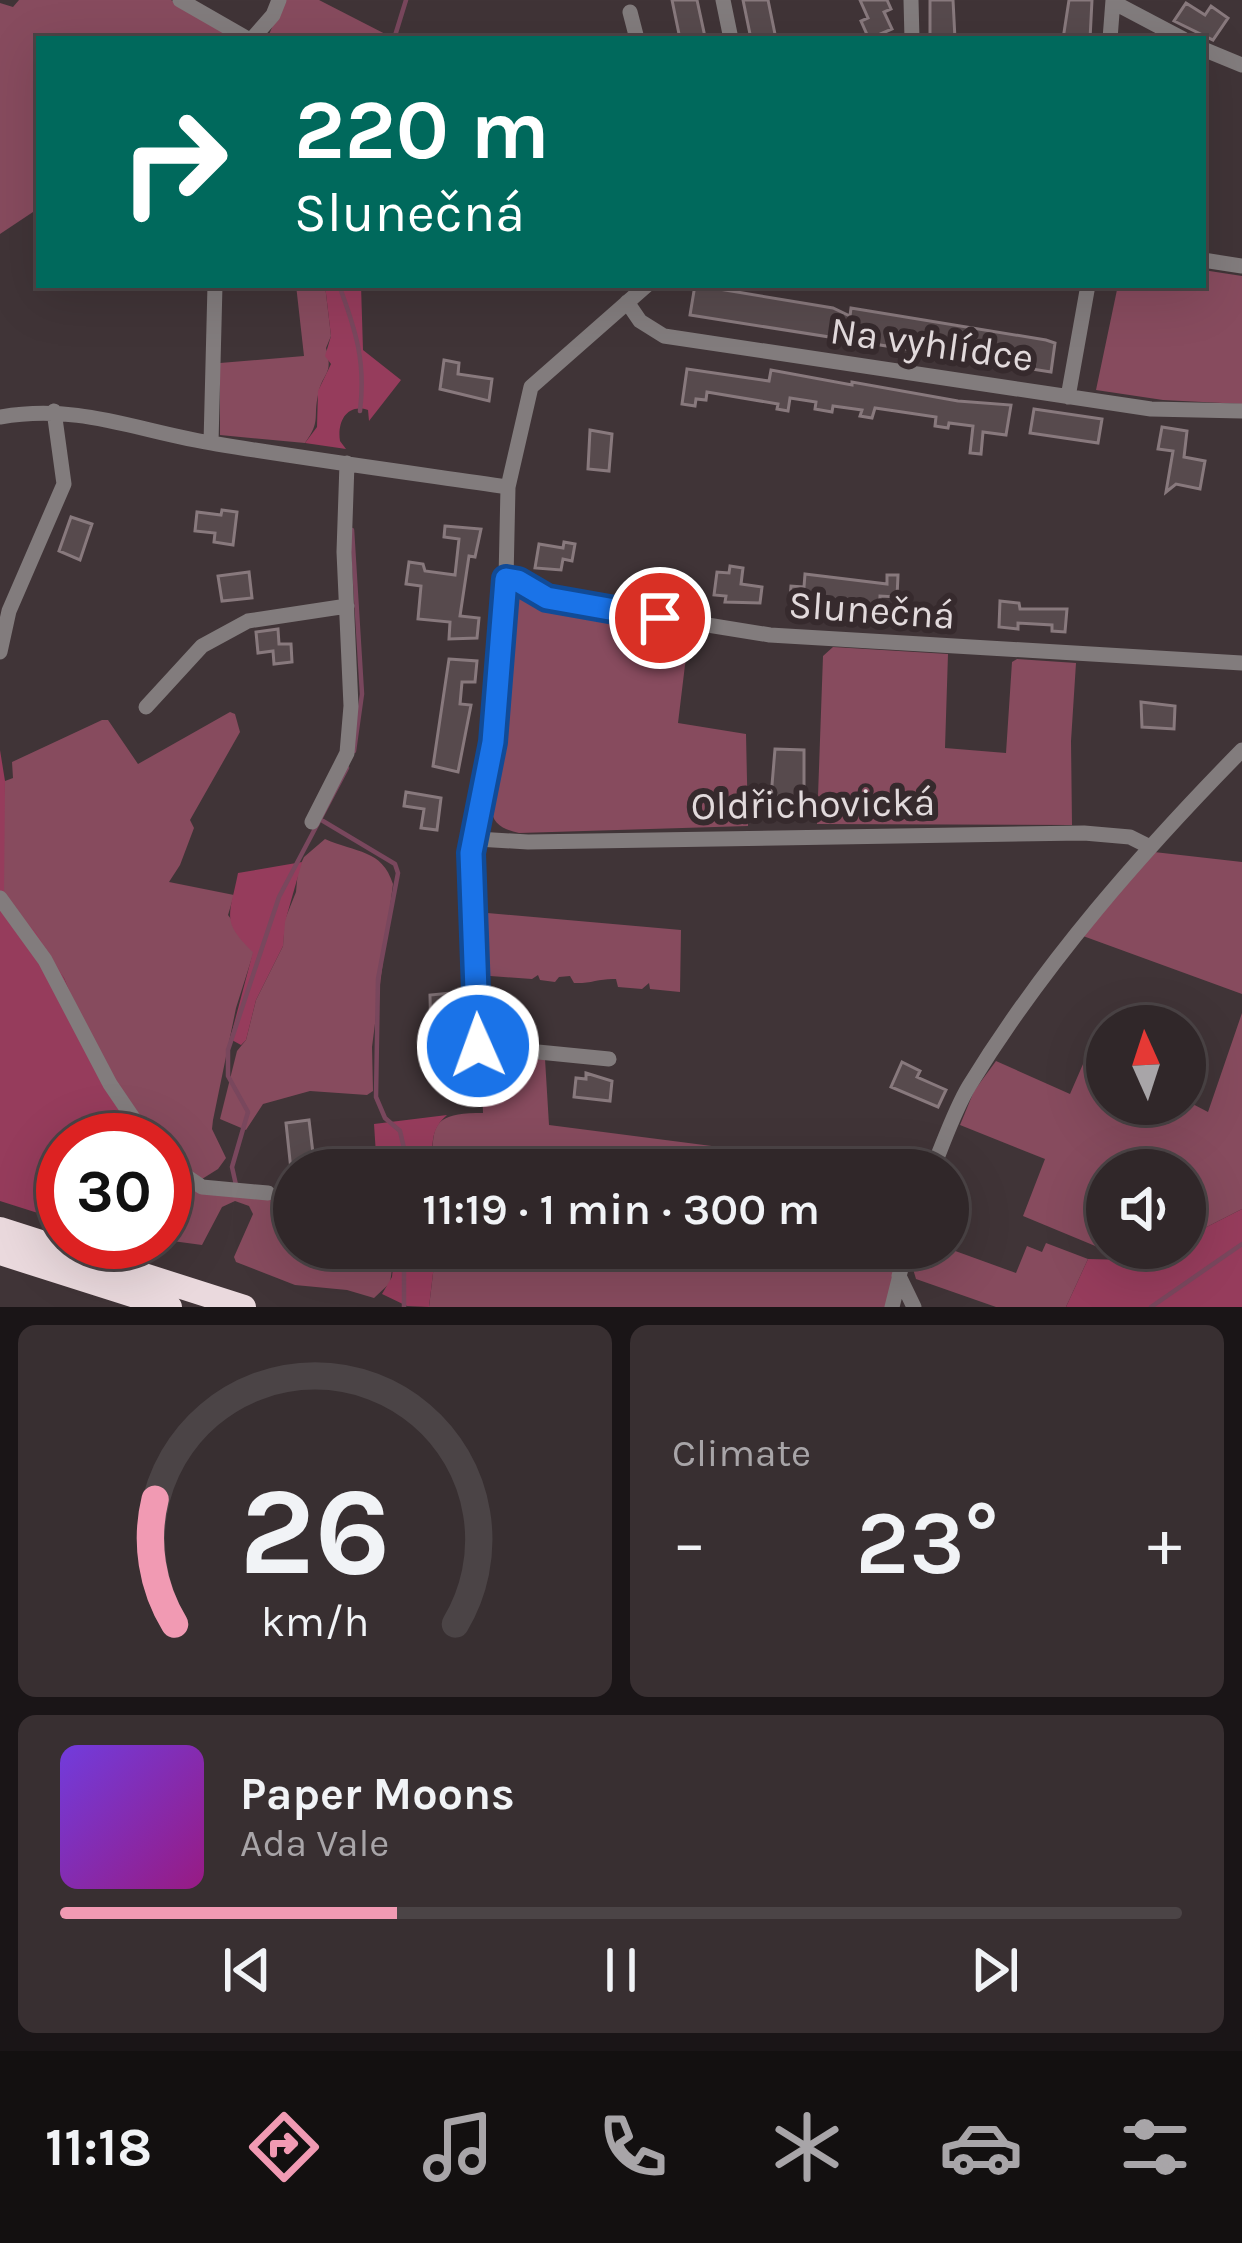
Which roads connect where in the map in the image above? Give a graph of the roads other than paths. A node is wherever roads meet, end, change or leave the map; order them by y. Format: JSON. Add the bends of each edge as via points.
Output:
{"nodes":[{"id":1,"x":180,"y":0,"type":"edge"},
{"id":2,"x":279,"y":0,"type":"edge"},
{"id":3,"x":724,"y":0,"type":"edge"},
{"id":4,"x":910,"y":0,"type":"edge"},
{"id":5,"x":1113,"y":1,"type":"edge"},
{"id":6,"x":630,"y":12,"type":"dead end"},
{"id":7,"x":245,"y":36,"type":"edge"},
{"id":8,"x":253,"y":36,"type":"edge"},
{"id":9,"x":636,"y":36,"type":"edge"},
{"id":10,"x":730,"y":36,"type":"edge"},
{"id":11,"x":911,"y":36,"type":"edge"},
{"id":12,"x":1111,"y":36,"type":"edge"},
{"id":13,"x":1177,"y":36,"type":"edge"},
{"id":14,"x":1206,"y":51,"type":"edge"},
{"id":15,"x":1242,"y":65,"type":"edge"},
{"id":16,"x":1206,"y":260,"type":"edge"},
{"id":17,"x":1242,"y":266,"type":"edge"},
{"id":18,"x":215,"y":288,"type":"edge"},
{"id":19,"x":643,"y":288,"type":"edge"},
{"id":20,"x":1087,"y":288,"type":"edge"},
{"id":21,"x":627,"y":302,"type":"junction"},
{"id":22,"x":1068,"y":397,"type":"junction"},
{"id":23,"x":54,"y":411,"type":"junction"},
{"id":24,"x":1242,"y":412,"type":"edge"},
{"id":25,"x":0,"y":417,"type":"edge"},
{"id":26,"x":211,"y":443,"type":"junction"},
{"id":27,"x":346,"y":464,"type":"junction"},
{"id":28,"x":508,"y":487,"type":"junction"},
{"id":29,"x":506,"y":579,"type":"junction"},
{"id":30,"x":347,"y":606,"type":"junction"},
{"id":31,"x":0,"y":652,"type":"edge"},
{"id":32,"x":1242,"y":664,"type":"edge"},
{"id":33,"x":146,"y":707,"type":"dead end"},
{"id":34,"x":1242,"y":750,"type":"edge"},
{"id":35,"x":311,"y":822,"type":"dead end"},
{"id":36,"x":476,"y":839,"type":"junction"},
{"id":37,"x":1148,"y":846,"type":"junction"},
{"id":38,"x":0,"y":898,"type":"edge"},
{"id":39,"x":609,"y":1059,"type":"dead end"},
{"id":40,"x":130,"y":1113,"type":"edge"},
{"id":41,"x":941,"y":1149,"type":"edge"},
{"id":42,"x":192,"y":1180,"type":"edge"},
{"id":43,"x":268,"y":1192,"type":"dead end"},
{"id":44,"x":0,"y":1229,"type":"edge"},
{"id":45,"x":0,"y":1253,"type":"edge"},
{"id":46,"x":901,"y":1269,"type":"edge"},
{"id":47,"x":899,"y":1276,"type":"junction"},
{"id":48,"x":170,"y":1307,"type":"edge"},
{"id":49,"x":244,"y":1307,"type":"edge"},
{"id":50,"x":892,"y":1307,"type":"edge"},
{"id":51,"x":914,"y":1307,"type":"edge"}],
"edges":[{"from":1,"to":7,"type":"street"},
{"from":2,"to":8,"type":"street"},
{"from":3,"to":10,"type":"street"},
{"from":4,"to":11,"type":"street"},
{"from":5,"to":12,"type":"street"},
{"from":5,"to":13,"type":"street"},
{"from":6,"to":9,"type":"street"},
{"from":14,"to":15,"type":"street"},
{"from":16,"to":17,"type":"street"},
{"from":18,"to":26,"type":"street"},
{"from":19,"to":21,"type":"street"},
{"from":20,"to":22,"type":"street"},
{"from":21,"to":22,"type":"street","name":"Na vyhlídce","via":[[664,336]]},
{"from":21,"to":28,"type":"street","via":[[531,387]]},
{"from":22,"to":24,"type":"street","name":"Na vyhlídce"},
{"from":23,"to":25,"type":"street"},
{"from":23,"to":26,"type":"street"},
{"from":23,"to":31,"type":"street","via":[[64,484],[9,610]]},
{"from":26,"to":27,"type":"street"},
{"from":27,"to":28,"type":"street"},
{"from":27,"to":30,"type":"street"},
{"from":28,"to":29,"type":"street"},
{"from":29,"to":32,"type":"street","name":"Slunečná","via":[[547,598],[770,635]]},
{"from":29,"to":36,"type":"street"},
{"from":30,"to":33,"type":"street","via":[[248,621],[202,646]]},
{"from":30,"to":35,"type":"street","via":[[347,753]]},
{"from":34,"to":37,"type":"street"},
{"from":36,"to":37,"type":"street","name":"Oldřichovická","via":[[1084,833]]},
{"from":36,"to":39,"type":"street","via":[[478,1046]]},
{"from":37,"to":41,"type":"street","via":[[968,1089]]},
{"from":38,"to":40,"type":"street","via":[[45,960]]},
{"from":42,"to":43,"type":"street"},
{"from":44,"to":49,"type":"highway"},
{"from":45,"to":48,"type":"highway"},
{"from":46,"to":47,"type":"street"},
{"from":47,"to":50,"type":"street"},
{"from":47,"to":51,"type":"street"}]}
